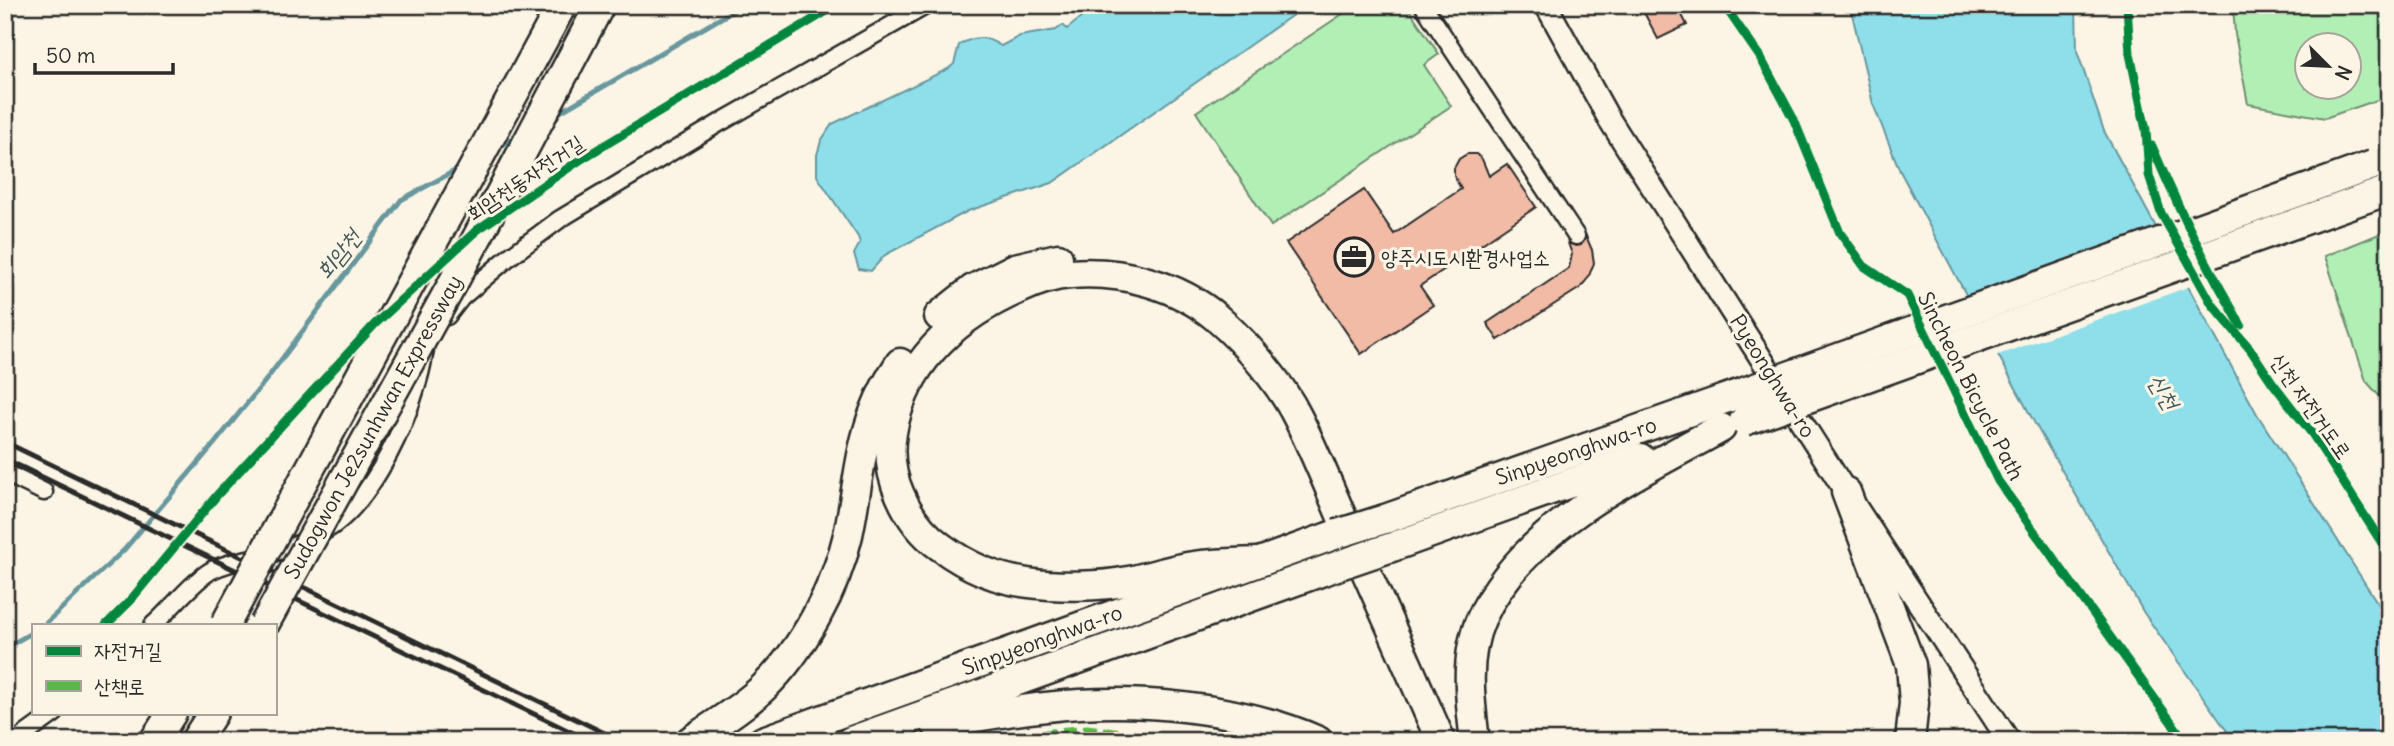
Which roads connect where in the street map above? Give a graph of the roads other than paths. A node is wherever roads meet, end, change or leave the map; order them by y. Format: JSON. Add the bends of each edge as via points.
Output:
{"nodes":[{"id":1,"x":562,"y":5,"type":"edge"},
{"id":2,"x":600,"y":5,"type":"edge"},
{"id":3,"x":927,"y":5,"type":"edge"},
{"id":4,"x":1546,"y":5,"type":"edge"},
{"id":5,"x":1426,"y":6,"type":"edge"},
{"id":6,"x":2381,"y":162,"type":"edge"},
{"id":7,"x":2386,"y":191,"type":"edge"},
{"id":8,"x":1576,"y":236,"type":"dead end"},
{"id":9,"x":1734,"y":415,"type":"junction"},
{"id":10,"x":5,"y":473,"type":"edge"},
{"id":11,"x":44,"y":492,"type":"dead end"},
{"id":12,"x":1846,"y":492,"type":"junction"},
{"id":13,"x":1256,"y":562,"type":"junction"},
{"id":14,"x":154,"y":624,"type":"edge"},
{"id":15,"x":226,"y":624,"type":"edge"},
{"id":16,"x":265,"y":624,"type":"edge"},
{"id":17,"x":54,"y":714,"type":"edge"},
{"id":18,"x":171,"y":714,"type":"edge"},
{"id":19,"x":211,"y":714,"type":"edge"},
{"id":20,"x":852,"y":740,"type":"edge"},
{"id":21,"x":16,"y":741,"type":"edge"},
{"id":22,"x":154,"y":741,"type":"edge"},
{"id":23,"x":195,"y":741,"type":"edge"},
{"id":24,"x":690,"y":741,"type":"edge"},
{"id":25,"x":763,"y":741,"type":"edge"},
{"id":26,"x":1318,"y":741,"type":"edge"},
{"id":27,"x":1441,"y":741,"type":"edge"},
{"id":28,"x":1459,"y":741,"type":"edge"},
{"id":29,"x":1475,"y":741,"type":"edge"},
{"id":30,"x":1910,"y":741,"type":"edge"},
{"id":31,"x":2009,"y":741,"type":"edge"}],
"edges":[{"from":1,"to":15,"type":"highway","name":"Sudogwon Je2sunhwan Expressway","bridge":true},
{"from":2,"to":16,"type":"highway","name":"Sudogwon Je2sunhwan Expressway","bridge":true},
{"from":3,"to":14,"type":"street","via":[[649,165],[560,219],[509,257],[429,333],[403,424],[380,471],[349,513],[321,534],[211,570]]},
{"from":4,"to":12,"type":"main road","name":"Pyeonghwa-ro","via":[[1608,119]]},
{"from":5,"to":8,"type":"street"},
{"from":6,"to":9,"type":"highway","name":"Sinpyeonghwa-ro","bridge":true},
{"from":7,"to":9,"type":"highway","name":"Sinpyeonghwa-ro","bridge":true},
{"from":9,"to":13,"type":"highway","name":"Sinpyeonghwa-ro","bridge":true},
{"from":9,"to":20,"type":"highway","name":"Sinpyeonghwa-ro","bridge":true,"via":[[1392,547]]},
{"from":9,"to":29,"type":"highway","via":[[1612,489],[1535,546],[1505,579],[1480,620],[1471,659],[1469,697]]},
{"from":10,"to":11,"type":"street"},
{"from":12,"to":30,"type":"highway","via":[[1911,665],[1914,704]]},
{"from":12,"to":31,"type":"main road","name":"Pyeonghwa-ro"},
{"from":13,"to":25,"type":"highway","name":"Sinpyeonghwa-ro"},
{"from":13,"to":27,"type":"highway","via":[[1201,565],[1125,582],[1074,585],[993,576],[958,559],[915,523],[895,484],[891,432],[914,372],[937,342],[969,315],[1039,280],[1069,274],[1139,280],[1179,292],[1216,317],[1254,354],[1297,415]]},
{"from":17,"to":21,"type":"street"},
{"from":18,"to":22,"type":"highway"},
{"from":19,"to":23,"type":"highway"},
{"from":20,"to":26,"type":"highway","via":[[1046,707],[1153,704],[1254,719]]},
{"from":24,"to":28,"type":"highway","via":[[765,687],[816,614],[835,577],[847,537],[874,410],[906,352],[927,326],[974,289],[1015,268],[1063,256],[1109,257],[1192,279],[1228,303],[1267,340],[1310,401]]}]}
